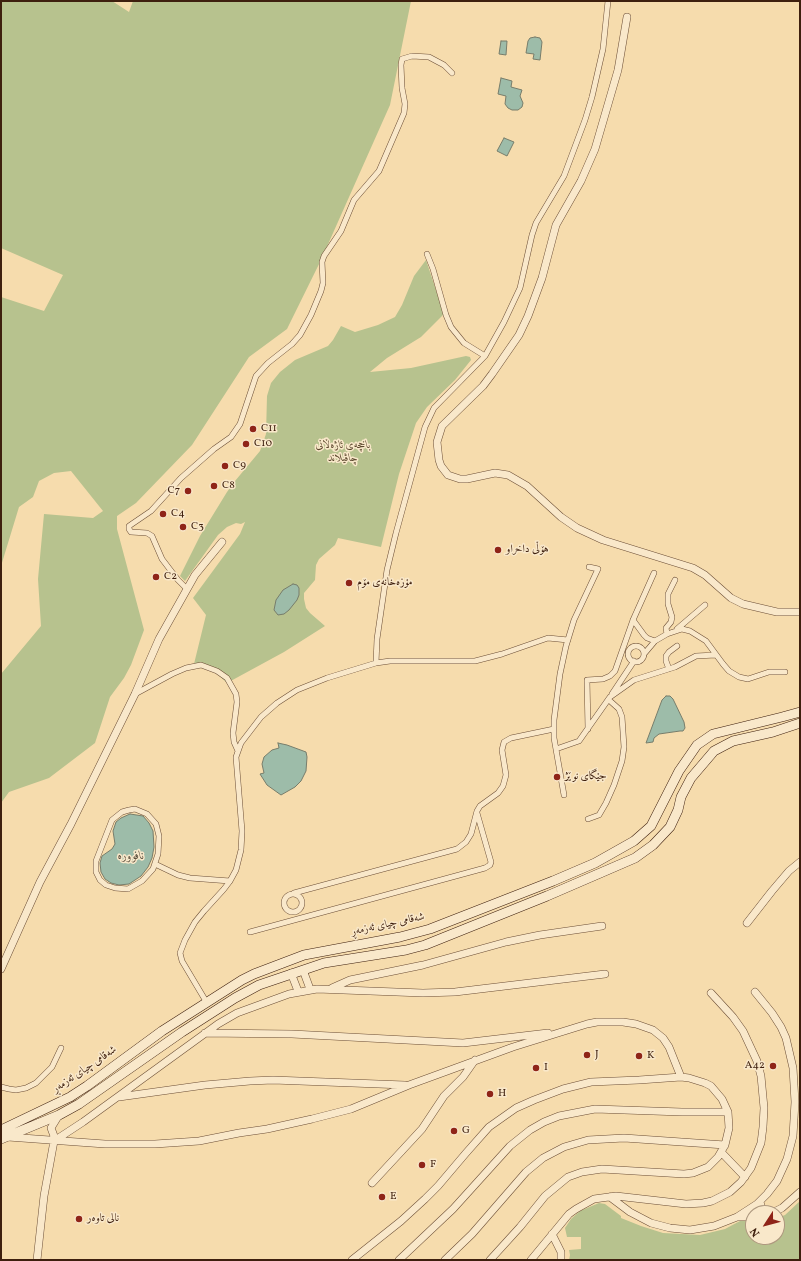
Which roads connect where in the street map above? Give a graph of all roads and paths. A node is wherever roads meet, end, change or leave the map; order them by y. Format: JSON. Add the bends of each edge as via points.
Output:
{"nodes":[{"id":1,"x":608,"y":1,"type":"edge"},
{"id":2,"x":627,"y":17,"type":"dead end"},
{"id":3,"x":452,"y":73,"type":"dead end"},
{"id":4,"x":427,"y":254,"type":"dead end"},
{"id":5,"x":485,"y":356,"type":"junction"},
{"id":6,"x":222,"y":542,"type":"dead end"},
{"id":7,"x":590,"y":567,"type":"dead end"},
{"id":8,"x":654,"y":573,"type":"dead end"},
{"id":9,"x":675,"y":580,"type":"dead end"},
{"id":10,"x":187,"y":589,"type":"junction"},
{"id":11,"x":705,"y":605,"type":"dead end"},
{"id":12,"x":800,"y":612,"type":"edge"},
{"id":13,"x":633,"y":620,"type":"junction"},
{"id":14,"x":676,"y":630,"type":"junction"},
{"id":15,"x":667,"y":634,"type":"junction"},
{"id":16,"x":568,"y":640,"type":"junction"},
{"id":17,"x":656,"y":641,"type":"junction"},
{"id":18,"x":677,"y":646,"type":"dead end"},
{"id":19,"x":644,"y":654,"type":"junction"},
{"id":20,"x":716,"y":655,"type":"junction"},
{"id":21,"x":634,"y":661,"type":"junction"},
{"id":22,"x":376,"y":663,"type":"junction"},
{"id":23,"x":669,"y":669,"type":"junction"},
{"id":24,"x":785,"y":672,"type":"dead end"},
{"id":25,"x":135,"y":694,"type":"junction"},
{"id":26,"x":610,"y":698,"type":"junction"},
{"id":27,"x":800,"y":712,"type":"edge"},
{"id":28,"x":800,"y":723,"type":"edge"},
{"id":29,"x":554,"y":729,"type":"junction"},
{"id":30,"x":588,"y":729,"type":"junction"},
{"id":31,"x":556,"y":749,"type":"junction"},
{"id":32,"x":238,"y":751,"type":"junction"},
{"id":33,"x":564,"y":795,"type":"dead end"},
{"id":34,"x":477,"y":811,"type":"junction"},
{"id":35,"x":588,"y":818,"type":"dead end"},
{"id":36,"x":800,"y":862,"type":"edge"},
{"id":37,"x":156,"y":864,"type":"junction"},
{"id":38,"x":230,"y":881,"type":"junction"},
{"id":39,"x":294,"y":893,"type":"dead end"},
{"id":40,"x":747,"y":923,"type":"dead end"},
{"id":41,"x":602,"y":926,"type":"dead end"},
{"id":42,"x":250,"y":932,"type":"dead end"},
{"id":43,"x":1,"y":969,"type":"edge"},
{"id":44,"x":303,"y":970,"type":"junction"},
{"id":45,"x":291,"y":973,"type":"junction"},
{"id":46,"x":605,"y":974,"type":"dead end"},
{"id":47,"x":310,"y":989,"type":"junction"},
{"id":48,"x":330,"y":989,"type":"junction"},
{"id":49,"x":298,"y":991,"type":"junction"},
{"id":50,"x":755,"y":992,"type":"dead end"},
{"id":51,"x":711,"y":993,"type":"dead end"},
{"id":52,"x":207,"y":1003,"type":"junction"},
{"id":53,"x":562,"y":1032,"type":"junction"},
{"id":54,"x":205,"y":1033,"type":"junction"},
{"id":55,"x":61,"y":1048,"type":"dead end"},
{"id":56,"x":475,"y":1060,"type":"junction"},
{"id":57,"x":681,"y":1077,"type":"junction"},
{"id":58,"x":409,"y":1085,"type":"junction"},
{"id":59,"x":1,"y":1087,"type":"edge"},
{"id":60,"x":116,"y":1097,"type":"junction"},
{"id":61,"x":728,"y":1112,"type":"junction"},
{"id":62,"x":59,"y":1115,"type":"junction"},
{"id":63,"x":72,"y":1129,"type":"junction"},
{"id":64,"x":51,"y":1131,"type":"junction"},
{"id":65,"x":3,"y":1134,"type":"edge"},
{"id":66,"x":54,"y":1141,"type":"junction"},
{"id":67,"x":725,"y":1145,"type":"junction"},
{"id":68,"x":721,"y":1152,"type":"junction"},
{"id":69,"x":745,"y":1177,"type":"junction"},
{"id":70,"x":372,"y":1184,"type":"dead end"},
{"id":71,"x":800,"y":1192,"type":"edge"},
{"id":72,"x":610,"y":1197,"type":"junction"},
{"id":73,"x":760,"y":1202,"type":"junction"},
{"id":74,"x":761,"y":1205,"type":"edge"},
{"id":75,"x":785,"y":1205,"type":"edge"},
{"id":76,"x":736,"y":1217,"type":"junction"},
{"id":77,"x":745,"y":1217,"type":"edge"},
{"id":78,"x":552,"y":1234,"type":"junction"},
{"id":79,"x":37,"y":1260,"type":"edge"},
{"id":80,"x":352,"y":1260,"type":"edge"},
{"id":81,"x":399,"y":1260,"type":"edge"},
{"id":82,"x":445,"y":1260,"type":"edge"},
{"id":83,"x":490,"y":1260,"type":"edge"},
{"id":84,"x":531,"y":1260,"type":"edge"},
{"id":85,"x":561,"y":1260,"type":"edge"}],
"edges":[{"from":1,"to":5,"type":"street","via":[[599,68],[579,138],[564,176],[536,223],[520,288]]},
{"from":2,"to":12,"type":"street","via":[[618,70],[597,142],[581,182],[556,225],[542,278],[528,316],[516,340],[483,386],[442,426],[437,442],[439,460],[448,475],[460,480],[495,472],[508,475],[527,486],[561,518],[577,528],[610,543],[693,568],[705,575],[730,598],[743,604],[777,612]]},
{"from":3,"to":10,"type":"street","via":[[440,62],[425,56],[412,56],[401,60],[404,113],[382,165],[356,196],[346,222],[324,256],[321,291],[300,335],[256,376],[240,424],[231,437],[181,478],[151,511],[129,526],[131,532],[152,536],[162,559]]},
{"from":4,"to":5,"type":"street","via":[[452,327],[464,343]]},
{"from":5,"to":22,"type":"street","via":[[434,408],[425,427],[388,570],[377,639]]},
{"from":6,"to":10,"type":"street"},
{"from":7,"to":16,"type":"street","via":[[598,569],[574,620]]},
{"from":8,"to":13,"type":"street"},
{"from":9,"to":15,"type":"street","via":[[668,594],[672,617],[666,628]]},
{"from":10,"to":25,"type":"street","via":[[159,639]]},
{"from":11,"to":14,"type":"street"},
{"from":13,"to":17,"type":"street","via":[[644,635]]},
{"from":13,"to":30,"type":"street","via":[[613,674],[603,679],[587,680]]},
{"from":14,"to":15,"type":"street"},
{"from":14,"to":20,"type":"street","via":[[682,629],[696,634],[706,641]]},
{"from":15,"to":17,"type":"street"},
{"from":16,"to":22,"type":"street","via":[[548,638],[475,661]]},
{"from":16,"to":29,"type":"street","via":[[560,674]]},
{"from":17,"to":19,"type":"street"},
{"from":18,"to":23,"type":"street","via":[[666,656]]},
{"from":19,"to":21,"type":"street","via":[[640,661]]},
{"from":19,"to":21,"type":"street","via":[[639,647],[632,648],[628,654]]},
{"from":20,"to":23,"type":"street","via":[[696,656]]},
{"from":20,"to":24,"type":"street","via":[[729,671],[744,678],[752,679],[769,672]]},
{"from":21,"to":26,"type":"street"},
{"from":22,"to":32,"type":"street","via":[[327,678],[286,697],[261,717]]},
{"from":23,"to":26,"type":"street","via":[[634,680]]},
{"from":25,"to":32,"type":"street","via":[[186,668],[201,665],[217,671],[227,678],[236,694],[233,733]]},
{"from":25,"to":43,"type":"street","via":[[40,882]]},
{"from":26,"to":30,"type":"street"},
{"from":26,"to":35,"type":"street","via":[[622,717],[622,761],[614,785],[599,815]]},
{"from":27,"to":52,"type":"main road","name":"شەقامی چیای ئەزمەڕ","via":[[713,734],[697,745],[651,826],[634,840],[596,863],[421,932],[304,954],[242,980]]},
{"from":28,"to":44,"type":"main road","via":[[733,741],[714,751],[691,778],[667,831],[634,858],[425,945],[324,963]]},
{"from":29,"to":31,"type":"street"},
{"from":29,"to":34,"type":"street","via":[[511,738],[504,742],[504,786]]},
{"from":30,"to":31,"type":"street","via":[[578,741]]},
{"from":31,"to":33,"type":"street"},
{"from":32,"to":38,"type":"street","via":[[236,764],[242,841]]},
{"from":34,"to":39,"type":"street","via":[[471,834],[457,849]]},
{"from":34,"to":42,"type":"street","via":[[490,860],[487,867]]},
{"from":36,"to":40,"type":"street","via":[[789,871]]},
{"from":37,"to":37,"type":"street","via":[[159,836],[153,819],[135,809],[118,815],[111,823],[96,861],[96,872],[100,880],[115,888],[128,889],[146,878]]},
{"from":37,"to":38,"type":"street","via":[[190,878]]},
{"from":38,"to":52,"type":"street","via":[[200,916],[180,953],[182,961]]},
{"from":41,"to":48,"type":"street","via":[[506,942],[423,965],[350,980]]},
{"from":44,"to":45,"type":"main road"},
{"from":44,"to":47,"type":"street"},
{"from":45,"to":49,"type":"street"},
{"from":45,"to":62,"type":"main road","via":[[235,998],[96,1094]]},
{"from":46,"to":48,"type":"street","via":[[455,992]]},
{"from":47,"to":48,"type":"street"},
{"from":47,"to":49,"type":"street"},
{"from":49,"to":54,"type":"street","via":[[237,1013]]},
{"from":50,"to":73,"type":"street","via":[[772,1013],[786,1038],[793,1068],[795,1097],[793,1136],[787,1159],[777,1181]]},
{"from":51,"to":69,"type":"street","via":[[743,1031],[761,1076],[764,1108],[761,1143],[752,1168]]},
{"from":52,"to":65,"type":"main road","name":"شەقامی چیای ئەزمەڕ","via":[[162,1030],[70,1097]]},
{"from":53,"to":54,"type":"street","via":[[462,1043],[292,1034]]},
{"from":53,"to":56,"type":"street"},
{"from":53,"to":57,"type":"street","via":[[586,1024],[611,1021],[636,1024],[653,1030],[669,1047]]},
{"from":54,"to":60,"type":"street"},
{"from":55,"to":59,"type":"street","via":[[52,1067],[36,1083],[16,1090]]},
{"from":56,"to":58,"type":"street"},
{"from":56,"to":70,"type":"street","via":[[444,1096],[422,1129]]},
{"from":57,"to":61,"type":"street","via":[[699,1080],[711,1086],[722,1099]]},
{"from":57,"to":80,"type":"street","via":[[591,1082],[547,1094],[516,1108],[482,1134],[425,1200]]},
{"from":58,"to":60,"type":"street","via":[[273,1080],[205,1085]]},
{"from":58,"to":66,"type":"street","via":[[351,1109],[199,1141],[105,1144]]},
{"from":60,"to":63,"type":"street"},
{"from":61,"to":67,"type":"street","via":[[729,1128]]},
{"from":61,"to":81,"type":"street","via":[[595,1109],[559,1116],[544,1122],[510,1146],[453,1210]]},
{"from":62,"to":64,"type":"street","via":[[52,1124]]},
{"from":62,"to":65,"type":"main road"},
{"from":63,"to":64,"type":"street","via":[[57,1133]]},
{"from":63,"to":66,"type":"street"},
{"from":64,"to":66,"type":"street"},
{"from":65,"to":66,"type":"street"},
{"from":66,"to":79,"type":"street","via":[[44,1196]]},
{"from":67,"to":68,"type":"street"},
{"from":67,"to":82,"type":"street","via":[[624,1138],[588,1140],[564,1147],[543,1158],[526,1172]]},
{"from":68,"to":69,"type":"street"},
{"from":68,"to":83,"type":"street","via":[[708,1167],[693,1173],[602,1169],[568,1177],[544,1196]]},
{"from":69,"to":72,"type":"street","via":[[730,1192],[703,1203],[686,1204]]},
{"from":71,"to":75,"type":"street"},
{"from":72,"to":76,"type":"street","via":[[642,1219],[670,1228],[690,1230],[714,1226]]},
{"from":72,"to":78,"type":"street","via":[[594,1200],[568,1214]]},
{"from":73,"to":74,"type":"street"},
{"from":73,"to":76,"type":"street"},
{"from":76,"to":77,"type":"street"},
{"from":78,"to":84,"type":"street"},
{"from":78,"to":85,"type":"street","via":[[561,1252]]}]}
